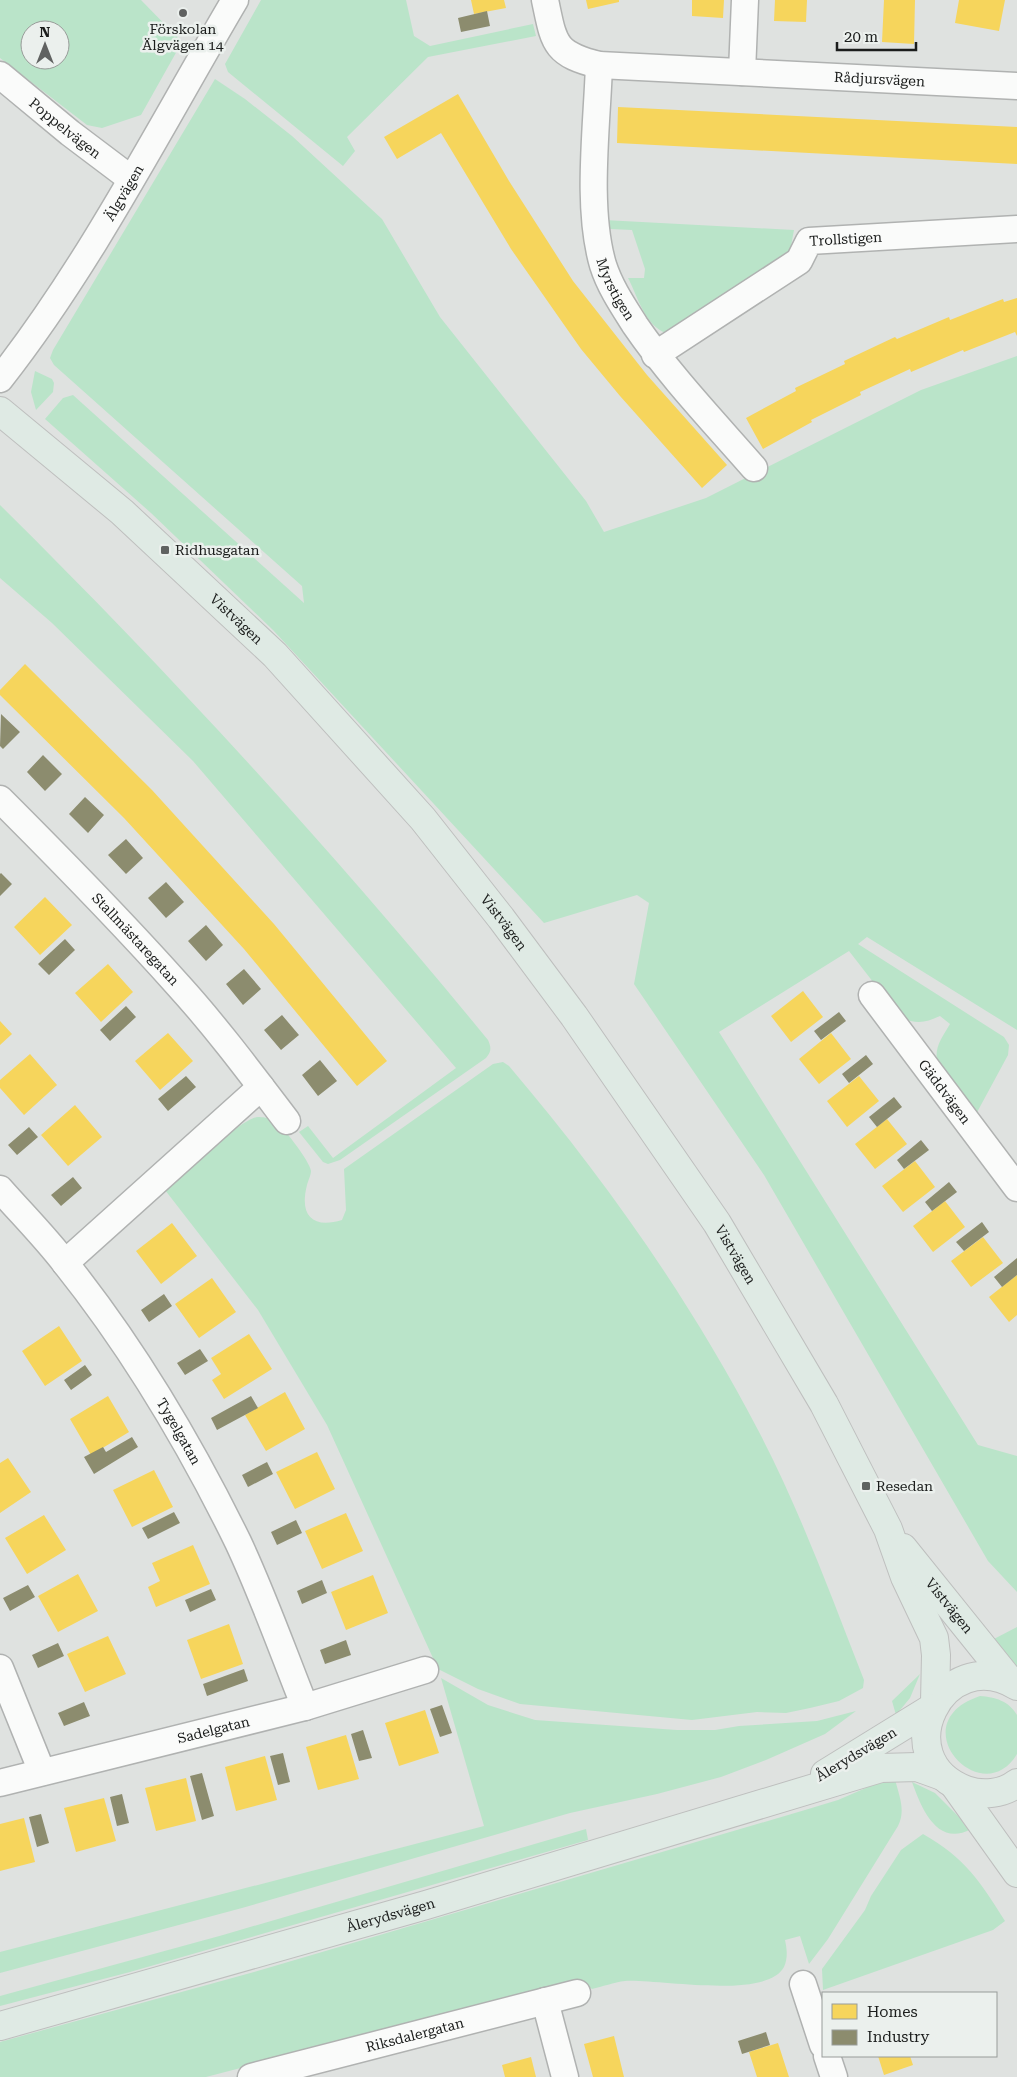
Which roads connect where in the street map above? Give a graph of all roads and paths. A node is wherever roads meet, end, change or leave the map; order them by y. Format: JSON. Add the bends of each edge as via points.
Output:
{"nodes":[{"id":1,"x":235,"y":0,"type":"edge"},
{"id":2,"x":545,"y":0,"type":"edge"},
{"id":3,"x":745,"y":0,"type":"edge"},
{"id":4,"x":599,"y":65,"type":"junction"},
{"id":5,"x":742,"y":72,"type":"junction"},
{"id":6,"x":0,"y":75,"type":"edge"},
{"id":7,"x":1017,"y":86,"type":"edge"},
{"id":8,"x":131,"y":179,"type":"junction"},
{"id":9,"x":1017,"y":229,"type":"edge"},
{"id":10,"x":655,"y":355,"type":"junction"},
{"id":11,"x":0,"y":379,"type":"edge"},
{"id":12,"x":0,"y":410,"type":"edge"},
{"id":13,"x":754,"y":468,"type":"dead end"},
{"id":14,"x":0,"y":799,"type":"edge"},
{"id":15,"x":872,"y":995,"type":"dead end"},
{"id":16,"x":261,"y":1087,"type":"junction"},
{"id":17,"x":287,"y":1121,"type":"dead end"},
{"id":18,"x":1017,"y":1188,"type":"edge"},
{"id":19,"x":0,"y":1189,"type":"edge"},
{"id":20,"x":65,"y":1262,"type":"junction"},
{"id":21,"x":888,"y":1529,"type":"junction"},
{"id":22,"x":0,"y":1668,"type":"edge"},
{"id":23,"x":425,"y":1670,"type":"dead end"},
{"id":24,"x":1013,"y":1684,"type":"edge"},
{"id":25,"x":934,"y":1705,"type":"junction"},
{"id":26,"x":305,"y":1707,"type":"junction"},
{"id":27,"x":42,"y":1772,"type":"junction"},
{"id":28,"x":949,"y":1781,"type":"junction"},
{"id":29,"x":0,"y":1783,"type":"edge"},
{"id":30,"x":1017,"y":1783,"type":"edge"},
{"id":31,"x":780,"y":1799,"type":"junction"},
{"id":32,"x":1017,"y":1873,"type":"edge"},
{"id":33,"x":803,"y":1984,"type":"dead end"},
{"id":34,"x":577,"y":1993,"type":"dead end"},
{"id":35,"x":545,"y":2001,"type":"junction"},
{"id":36,"x":0,"y":2026,"type":"edge"},
{"id":37,"x":822,"y":2042,"type":"edge"},
{"id":38,"x":827,"y":2057,"type":"edge"},
{"id":39,"x":298,"y":2071,"type":"edge"},
{"id":40,"x":251,"y":2077,"type":"edge"},
{"id":41,"x":565,"y":2077,"type":"edge"},
{"id":42,"x":834,"y":2077,"type":"edge"}],
"edges":[{"from":1,"to":8,"type":"street","name":"Älgvägen"},
{"from":2,"to":4,"type":"street","name":"Rådjursvägen","via":[[554,42],[578,60]]},
{"from":3,"to":5,"type":"street"},
{"from":4,"to":5,"type":"street","name":"Rådjursvägen"},
{"from":4,"to":10,"type":"street","name":"Myrstigen","via":[[594,194],[596,229],[603,265],[618,299]]},
{"from":5,"to":7,"type":"street","name":"Rådjursvägen"},
{"from":6,"to":8,"type":"street","name":"Poppelvägen"},
{"from":8,"to":11,"type":"street","name":"Älgvägen","via":[[54,305]]},
{"from":9,"to":10,"type":"street","name":"Trollstigen","via":[[810,241],[799,261]]},
{"from":10,"to":13,"type":"street","name":"Myrstigen"},
{"from":12,"to":21,"type":"main road","name":"Vistvägen","via":[[122,512],[275,655],[441,842],[574,1016],[717,1223],[781,1327]]},
{"from":14,"to":16,"type":"street","name":"Stallmästaregatan","via":[[178,985]]},
{"from":15,"to":18,"type":"street","name":"Gäddvägen"},
{"from":16,"to":17,"type":"street","name":"Stallmästaregatan"},
{"from":16,"to":20,"type":"street"},
{"from":19,"to":20,"type":"street","name":"Tygelgatan"},
{"from":20,"to":26,"type":"street","name":"Tygelgatan","via":[[122,1340],[205,1478],[238,1543]]},
{"from":21,"to":24,"type":"main road","name":"Vistvägen"},
{"from":21,"to":25,"type":"main road","name":"Vistvägen","via":[[905,1577],[934,1638]]},
{"from":22,"to":27,"type":"street"},
{"from":23,"to":26,"type":"street","name":"Sadelgatan"},
{"from":24,"to":25,"type":"main road","name":"Ålerydsvägen","via":[[994,1677],[977,1676],[946,1690]]},
{"from":25,"to":28,"type":"main road","name":"Vistvägen","via":[[926,1725],[926,1744],[931,1761]]},
{"from":25,"to":31,"type":"main road","name":"Ålerydsvägen"},
{"from":26,"to":27,"type":"street","name":"Sadelgatan"},
{"from":27,"to":29,"type":"street","name":"Sadelgatan"},
{"from":28,"to":30,"type":"main road","name":"Ålerydsvägen","via":[[974,1793],[994,1793]]},
{"from":28,"to":31,"type":"main road","name":"Ålerydsvägen","via":[[917,1767],[881,1768]]},
{"from":28,"to":32,"type":"main road"},
{"from":31,"to":36,"type":"main road","name":"Ålerydsvägen","via":[[426,1905]]},
{"from":33,"to":37,"type":"street"},
{"from":34,"to":35,"type":"street","name":"Riksdalergatan"},
{"from":35,"to":39,"type":"street","name":"Riksdalergatan"},
{"from":35,"to":41,"type":"street"},
{"from":38,"to":42,"type":"street"},
{"from":39,"to":40,"type":"street","name":"Riksdalergatan"}]}
